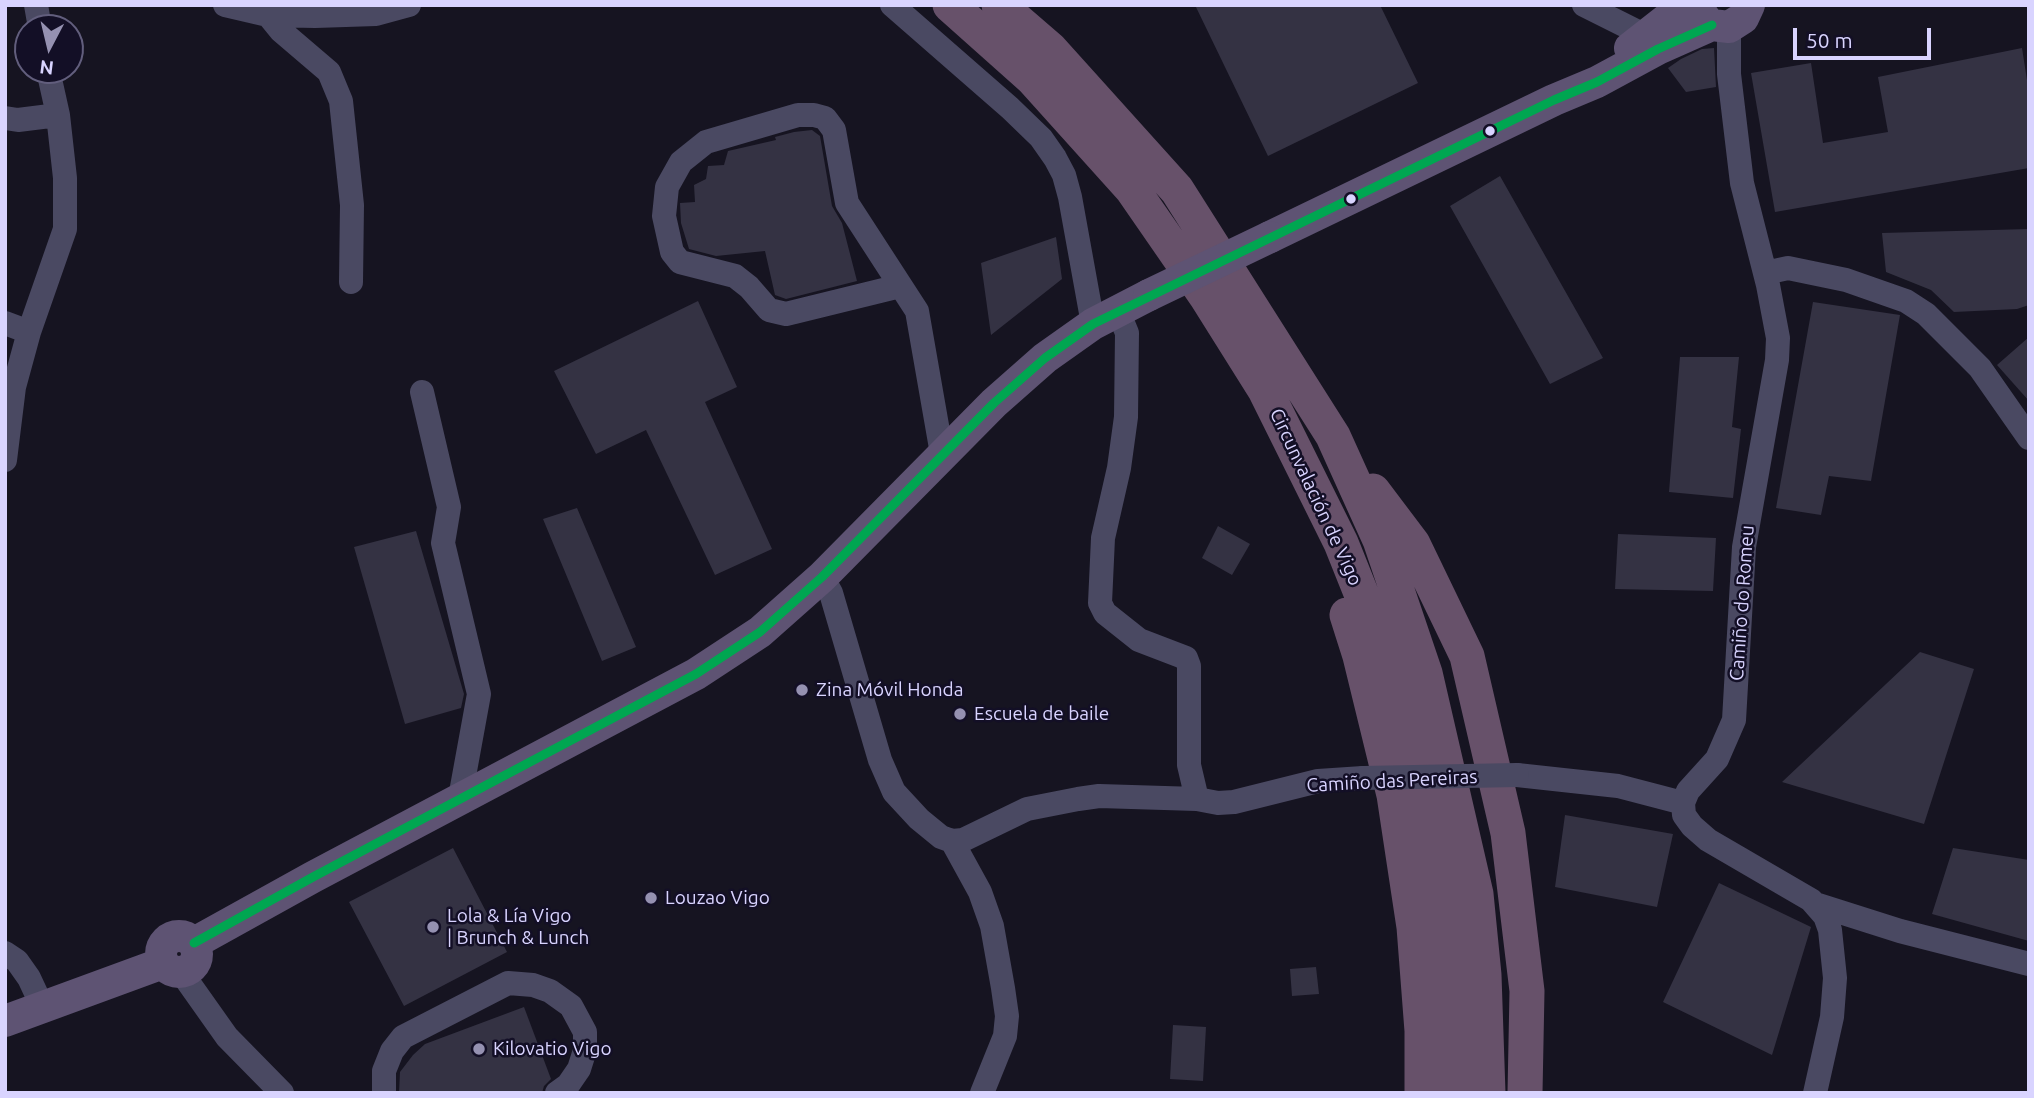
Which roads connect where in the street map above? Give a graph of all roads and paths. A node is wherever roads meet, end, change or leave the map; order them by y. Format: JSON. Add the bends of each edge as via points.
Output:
{"nodes":[{"id":1,"x":225,"y":5,"type":"edge"},
{"id":2,"x":409,"y":5,"type":"edge"},
{"id":3,"x":892,"y":5,"type":"edge"},
{"id":4,"x":950,"y":5,"type":"edge"},
{"id":5,"x":999,"y":5,"type":"edge"},
{"id":6,"x":1584,"y":5,"type":"edge"},
{"id":7,"x":1685,"y":5,"type":"edge"},
{"id":8,"x":1731,"y":13,"type":"edge"},
{"id":9,"x":268,"y":15,"type":"junction"},
{"id":10,"x":1639,"y":32,"type":"junction"},
{"id":11,"x":51,"y":84,"type":"edge"},
{"id":12,"x":1554,"y":100,"type":"junction"},
{"id":13,"x":58,"y":115,"type":"junction"},
{"id":14,"x":6,"y":119,"type":"edge"},
{"id":15,"x":1765,"y":274,"type":"junction"},
{"id":16,"x":351,"y":282,"type":"dead end"},
{"id":17,"x":900,"y":286,"type":"junction"},
{"id":18,"x":1105,"y":317,"type":"junction"},
{"id":19,"x":5,"y":323,"type":"edge"},
{"id":20,"x":29,"y":332,"type":"junction"},
{"id":21,"x":1265,"y":390,"type":"junction"},
{"id":22,"x":422,"y":392,"type":"dead end"},
{"id":23,"x":1333,"y":436,"type":"junction"},
{"id":24,"x":2029,"y":438,"type":"edge"},
{"id":25,"x":942,"y":454,"type":"junction"},
{"id":26,"x":5,"y":460,"type":"edge"},
{"id":27,"x":822,"y":578,"type":"junction"},
{"id":28,"x":460,"y":798,"type":"junction"},
{"id":29,"x":1197,"y":799,"type":"junction"},
{"id":30,"x":1683,"y":803,"type":"junction"},
{"id":31,"x":952,"y":841,"type":"junction"},
{"id":32,"x":1815,"y":904,"type":"junction"},
{"id":33,"x":5,"y":953,"type":"edge"},
{"id":34,"x":2029,"y":964,"type":"edge"},
{"id":35,"x":172,"y":967,"type":"junction"},
{"id":36,"x":43,"y":1008,"type":"junction"},
{"id":37,"x":5,"y":1021,"type":"edge"},
{"id":38,"x":282,"y":1093,"type":"edge"},
{"id":39,"x":384,"y":1093,"type":"edge"},
{"id":40,"x":557,"y":1093,"type":"edge"},
{"id":41,"x":982,"y":1093,"type":"edge"},
{"id":42,"x":1422,"y":1093,"type":"edge"},
{"id":43,"x":1454,"y":1093,"type":"edge"},
{"id":44,"x":1488,"y":1093,"type":"edge"},
{"id":45,"x":1525,"y":1093,"type":"edge"},
{"id":46,"x":1815,"y":1093,"type":"edge"}],
"edges":[{"from":1,"to":9,"type":"street"},
{"from":2,"to":9,"type":"street","via":[[348,16]]},
{"from":3,"to":18,"type":"street","via":[[1010,108],[1055,158]]},
{"from":4,"to":21,"type":"highway","name":"Circunvalación de Vigo","via":[[1033,79],[1132,189]]},
{"from":5,"to":23,"type":"highway","name":"Circunvalación de Vigo","via":[[1050,49],[1177,190]]},
{"from":6,"to":10,"type":"street"},
{"from":7,"to":10,"type":"main road"},
{"from":8,"to":12,"type":"main road"},
{"from":8,"to":15,"type":"street","name":"Camiño do Romeu","via":[[1733,124],[1742,183]]},
{"from":9,"to":16,"type":"street","via":[[329,72],[341,100],[352,205]]},
{"from":10,"to":12,"type":"main road"},
{"from":11,"to":13,"type":"street"},
{"from":12,"to":18,"type":"main road","bridge":true},
{"from":13,"to":14,"type":"street"},
{"from":13,"to":20,"type":"street","via":[[65,229]]},
{"from":15,"to":24,"type":"street","via":[[1788,268],[1846,280],[1906,301],[1926,314],[1980,368]]},
{"from":15,"to":30,"type":"street","name":"Camiño do Romeu","via":[[1778,349],[1744,547],[1734,720],[1717,760],[1688,791]]},
{"from":17,"to":17,"type":"street","via":[[847,203],[834,130],[825,118],[798,115],[706,142],[681,162],[667,187],[664,216],[672,252],[680,262],[735,276],[769,310],[786,314]]},
{"from":17,"to":25,"type":"street","via":[[916,311]]},
{"from":18,"to":25,"type":"main road","via":[[1045,358]]},
{"from":18,"to":29,"type":"street","via":[[1128,333],[1126,417],[1103,538],[1100,603],[1139,640],[1186,658],[1189,765]]},
{"from":19,"to":20,"type":"street"},
{"from":20,"to":26,"type":"street","via":[[14,387]]},
{"from":21,"to":42,"type":"highway","via":[[1267,418],[1324,544],[1360,656],[1394,794],[1414,927]]},
{"from":21,"to":43,"type":"highway","name":"Circunvalación de Vigo","via":[[1341,542],[1393,673],[1437,865],[1450,961]]},
{"from":22,"to":28,"type":"street","via":[[449,507],[443,543],[479,694]]},
{"from":23,"to":44,"type":"highway","name":"Circunvalación de Vigo","via":[[1380,540],[1425,673],[1476,894]]},
{"from":23,"to":45,"type":"highway","via":[[1413,544],[1467,656],[1508,833],[1527,991]]},
{"from":25,"to":27,"type":"main road"},
{"from":27,"to":28,"type":"main road","via":[[760,632],[696,674]]},
{"from":27,"to":31,"type":"street","via":[[831,593],[880,760],[894,792],[941,837]]},
{"from":28,"to":35,"type":"main road","via":[[194,943],[198,953],[195,964]]},
{"from":29,"to":30,"type":"street","name":"Camiño das Pereiras","bridge":true,"via":[[1234,802],[1318,781],[1517,775],[1618,786]]},
{"from":29,"to":31,"type":"street","name":"Camiño das Pereiras","via":[[1078,799],[1027,809]]},
{"from":30,"to":32,"type":"street","via":[[1684,815],[1708,840]]},
{"from":31,"to":41,"type":"street","via":[[980,892],[992,926],[1007,1016],[1005,1036]]},
{"from":32,"to":34,"type":"street"},
{"from":32,"to":46,"type":"street","via":[[1830,930],[1835,978],[1832,1017]]},
{"from":33,"to":36,"type":"street","via":[[29,978]]},
{"from":35,"to":36,"type":"main road"},
{"from":35,"to":38,"type":"street","via":[[227,1037]]},
{"from":36,"to":37,"type":"main road"},
{"from":39,"to":40,"type":"street","via":[[384,1071],[403,1038],[508,983],[550,990],[571,1006],[585,1032],[579,1069]]}]}
